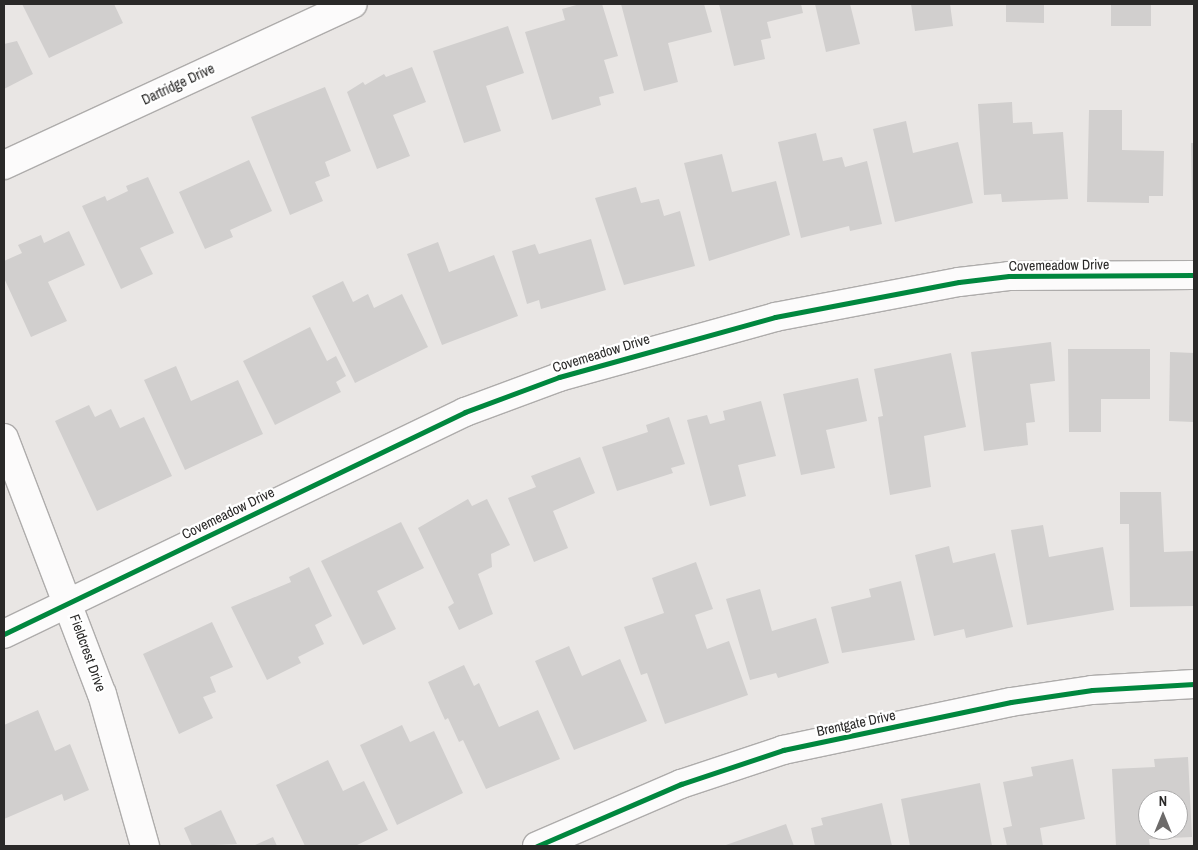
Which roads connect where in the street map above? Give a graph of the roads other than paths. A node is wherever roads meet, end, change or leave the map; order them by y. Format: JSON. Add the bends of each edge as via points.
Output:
{"nodes":[{"id":1,"x":344,"y":5,"type":"edge"},
{"id":2,"x":4,"y":165,"type":"edge"},
{"id":3,"x":1194,"y":275,"type":"edge"},
{"id":4,"x":4,"y":438,"type":"edge"},
{"id":5,"x":69,"y":602,"type":"junction"},
{"id":6,"x":4,"y":634,"type":"edge"},
{"id":7,"x":1194,"y":684,"type":"edge"},
{"id":8,"x":145,"y":846,"type":"edge"},
{"id":9,"x":537,"y":846,"type":"edge"}],
"edges":[{"from":1,"to":2,"type":"street","name":"Dartridge Drive"},
{"from":3,"to":5,"type":"street","name":"Covemeadow Drive","via":[[1009,276],[959,282],[775,317],[666,345],[559,377],[465,412]]},
{"from":4,"to":5,"type":"street","name":"Fieldcrest Drive"},
{"from":5,"to":6,"type":"street","name":"Covemeadow Drive"},
{"from":5,"to":8,"type":"street","name":"Fieldcrest Drive","via":[[102,694]]},
{"from":7,"to":9,"type":"street","name":"Brentgate Drive","via":[[1092,690],[1011,702],[783,750],[681,784]]}]}
